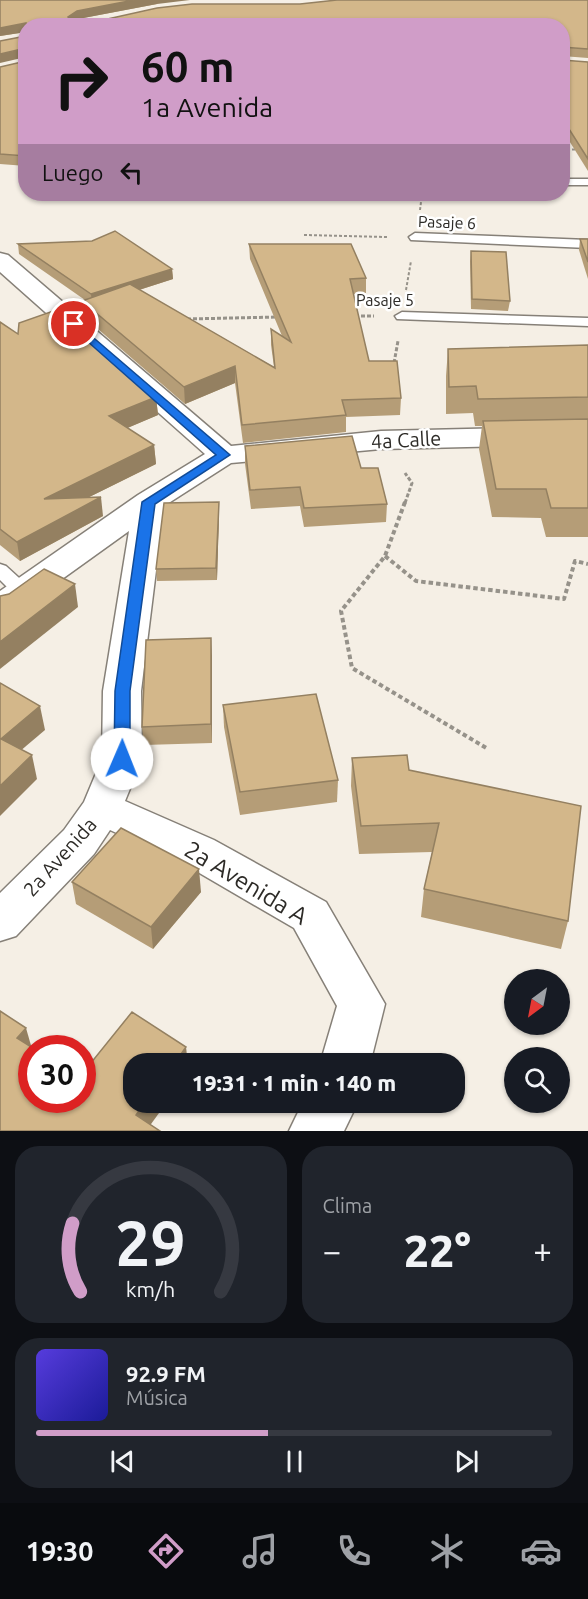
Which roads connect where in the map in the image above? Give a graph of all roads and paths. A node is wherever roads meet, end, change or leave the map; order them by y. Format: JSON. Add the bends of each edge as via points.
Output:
{"nodes":[{"id":1,"x":588,"y":149,"type":"edge"},
{"id":2,"x":570,"y":150,"type":"edge"},
{"id":3,"x":570,"y":182,"type":"edge"},
{"id":4,"x":588,"y":182,"type":"edge"},
{"id":5,"x":304,"y":235,"type":"dead end"},
{"id":6,"x":415,"y":237,"type":"joint"},
{"id":7,"x":588,"y":244,"type":"edge"},
{"id":8,"x":6,"y":270,"type":"edge"},
{"id":9,"x":345,"y":316,"type":"edge"},
{"id":10,"x":402,"y":316,"type":"joint"},
{"id":11,"x":288,"y":317,"type":"edge"},
{"id":12,"x":186,"y":319,"type":"edge"},
{"id":13,"x":588,"y":322,"type":"edge"},
{"id":14,"x":588,"y":435,"type":"edge"},
{"id":15,"x":381,"y":440,"type":"junction"},
{"id":16,"x":224,"y":455,"type":"junction"},
{"id":17,"x":149,"y":502,"type":"junction"},
{"id":18,"x":385,"y":556,"type":"junction"},
{"id":19,"x":588,"y":564,"type":"edge"},
{"id":20,"x":7,"y":589,"type":"edge"},
{"id":21,"x":488,"y":749,"type":"dead end"},
{"id":22,"x":102,"y":809,"type":"junction"},
{"id":23,"x":0,"y":922,"type":"edge"},
{"id":24,"x":348,"y":1053,"type":"edge"},
{"id":25,"x":326,"y":1113,"type":"edge"},
{"id":26,"x":315,"y":1131,"type":"edge"}],
"edges":[{"from":1,"to":2,"type":"path"},
{"from":3,"to":4,"type":"lane"},
{"from":5,"to":6,"type":"path","name":"Pasaje 6"},
{"from":6,"to":7,"type":"lane","name":"Pasaje 6"},
{"from":8,"to":16,"type":"street"},
{"from":9,"to":10,"type":"path","name":"Pasaje 5"},
{"from":10,"to":13,"type":"lane","name":"Pasaje 5"},
{"from":11,"to":12,"type":"path"},
{"from":14,"to":15,"type":"street","name":"4a Calle"},
{"from":15,"to":16,"type":"street","name":"4a Calle"},
{"from":15,"to":18,"type":"path","via":[[412,483]]},
{"from":16,"to":17,"type":"street"},
{"from":17,"to":20,"type":"street"},
{"from":17,"to":22,"type":"street","name":"2a Avenida","via":[[123,691],[122,759]]},
{"from":18,"to":19,"type":"path","via":[[416,581],[564,599],[575,561]]},
{"from":18,"to":21,"type":"path","via":[[341,611],[352,668]]},
{"from":22,"to":23,"type":"street","name":"2a Avenida","via":[[79,842]]},
{"from":22,"to":24,"type":"street","name":"2a Avenida A","via":[[199,852],[310,915],[361,1004]]},
{"from":25,"to":26,"type":"street"}]}
